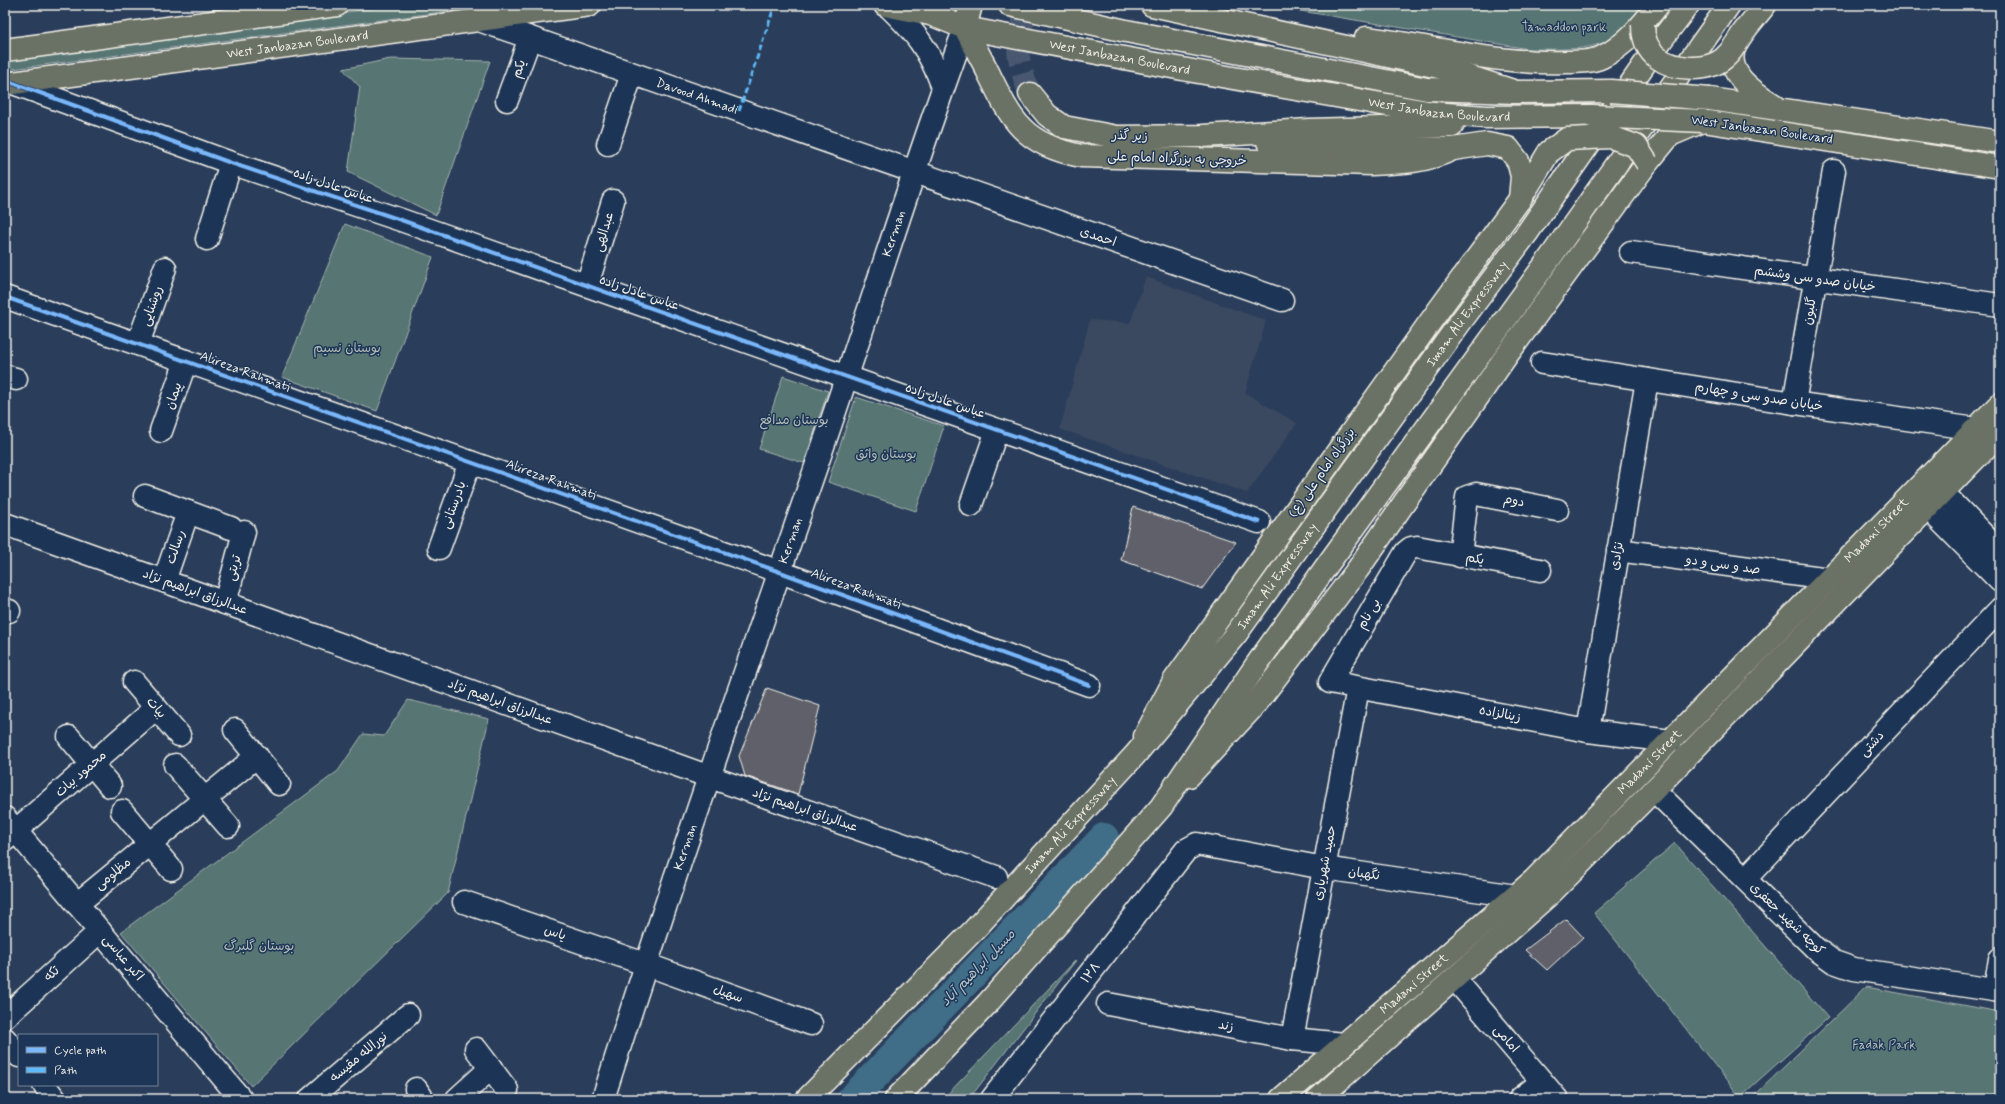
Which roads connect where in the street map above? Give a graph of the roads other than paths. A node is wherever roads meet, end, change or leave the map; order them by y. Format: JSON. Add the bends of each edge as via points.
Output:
{"nodes":[{"id":1,"x":337,"y":5,"type":"edge"},
{"id":2,"x":590,"y":5,"type":"edge"},
{"id":3,"x":886,"y":5,"type":"edge"},
{"id":4,"x":971,"y":5,"type":"edge"},
{"id":5,"x":1010,"y":5,"type":"edge"},
{"id":6,"x":1059,"y":5,"type":"edge"},
{"id":7,"x":1152,"y":5,"type":"edge"},
{"id":8,"x":1658,"y":5,"type":"edge"},
{"id":9,"x":1688,"y":5,"type":"edge"},
{"id":10,"x":1729,"y":5,"type":"edge"},
{"id":11,"x":1765,"y":5,"type":"edge"},
{"id":12,"x":479,"y":20,"type":"junction"},
{"id":13,"x":1642,"y":25,"type":"junction"},
{"id":14,"x":965,"y":28,"type":"junction"},
{"id":15,"x":1126,"y":31,"type":"junction"},
{"id":16,"x":530,"y":38,"type":"junction"},
{"id":17,"x":1300,"y":38,"type":"junction"},
{"id":18,"x":1735,"y":44,"type":"junction"},
{"id":19,"x":5,"y":50,"type":"edge"},
{"id":20,"x":632,"y":74,"type":"junction"},
{"id":21,"x":9,"y":83,"type":"edge"},
{"id":22,"x":943,"y":87,"type":"junction"},
{"id":23,"x":1516,"y":92,"type":"junction"},
{"id":24,"x":1030,"y":94,"type":"tunnel mouth"},
{"id":25,"x":507,"y":100,"type":"dead end"},
{"id":26,"x":1779,"y":108,"type":"junction"},
{"id":27,"x":1486,"y":117,"type":"junction"},
{"id":28,"x":1703,"y":120,"type":"junction"},
{"id":29,"x":1245,"y":133,"type":"junction"},
{"id":30,"x":2000,"y":142,"type":"edge"},
{"id":31,"x":608,"y":144,"type":"dead end"},
{"id":32,"x":1453,"y":149,"type":"junction"},
{"id":33,"x":231,"y":163,"type":"junction"},
{"id":34,"x":1647,"y":163,"type":"junction"},
{"id":35,"x":2000,"y":166,"type":"edge"},
{"id":36,"x":1834,"y":171,"type":"dead end"},
{"id":37,"x":914,"y":173,"type":"junction"},
{"id":38,"x":1520,"y":199,"type":"junction"},
{"id":39,"x":613,"y":201,"type":"dead end"},
{"id":40,"x":207,"y":240,"type":"dead end"},
{"id":41,"x":1631,"y":252,"type":"dead end"},
{"id":42,"x":165,"y":268,"type":"dead end"},
{"id":43,"x":1816,"y":279,"type":"junction"},
{"id":44,"x":587,"y":285,"type":"junction"},
{"id":45,"x":1282,"y":300,"type":"dead end"},
{"id":46,"x":6,"y":301,"type":"edge"},
{"id":47,"x":2000,"y":305,"type":"edge"},
{"id":48,"x":138,"y":344,"type":"junction"},
{"id":49,"x":186,"y":361,"type":"junction"},
{"id":50,"x":1542,"y":364,"type":"dead end"},
{"id":51,"x":847,"y":377,"type":"junction"},
{"id":52,"x":1647,"y":380,"type":"junction"},
{"id":53,"x":1794,"y":403,"type":"junction"},
{"id":54,"x":2000,"y":404,"type":"edge"},
{"id":55,"x":1976,"y":429,"type":"junction"},
{"id":56,"x":997,"y":430,"type":"junction"},
{"id":57,"x":162,"y":431,"type":"dead end"},
{"id":58,"x":2000,"y":433,"type":"edge"},
{"id":59,"x":470,"y":462,"type":"junction"},
{"id":60,"x":1936,"y":484,"type":"junction"},
{"id":61,"x":145,"y":496,"type":"dead end"},
{"id":62,"x":1920,"y":501,"type":"junction"},
{"id":63,"x":971,"y":505,"type":"dead end"},
{"id":64,"x":1557,"y":510,"type":"dead end"},
{"id":65,"x":188,"y":512,"type":"junction"},
{"id":66,"x":1259,"y":522,"type":"dead end"},
{"id":67,"x":5,"y":524,"type":"edge"},
{"id":68,"x":238,"y":530,"type":"joint"},
{"id":69,"x":439,"y":548,"type":"dead end"},
{"id":70,"x":1411,"y":548,"type":"joint"},
{"id":71,"x":1618,"y":550,"type":"junction"},
{"id":72,"x":2000,"y":552,"type":"edge"},
{"id":73,"x":1460,"y":556,"type":"junction"},
{"id":74,"x":1540,"y":570,"type":"dead end"},
{"id":75,"x":780,"y":572,"type":"junction"},
{"id":76,"x":1829,"y":579,"type":"junction"},
{"id":77,"x":164,"y":581,"type":"junction"},
{"id":78,"x":2000,"y":581,"type":"edge"},
{"id":79,"x":225,"y":603,"type":"junction"},
{"id":80,"x":2000,"y":610,"type":"edge"},
{"id":81,"x":134,"y":682,"type":"dead end"},
{"id":82,"x":1330,"y":682,"type":"joint"},
{"id":83,"x":1089,"y":685,"type":"dead end"},
{"id":84,"x":1358,"y":688,"type":"junction"},
{"id":85,"x":156,"y":708,"type":"junction"},
{"id":86,"x":235,"y":730,"type":"dead end"},
{"id":87,"x":1588,"y":731,"type":"junction"},
{"id":88,"x":179,"y":735,"type":"dead end"},
{"id":89,"x":69,"y":737,"type":"dead end"},
{"id":90,"x":1671,"y":740,"type":"junction"},
{"id":91,"x":1135,"y":755,"type":"junction"},
{"id":92,"x":257,"y":756,"type":"junction"},
{"id":93,"x":92,"y":764,"type":"junction"},
{"id":94,"x":175,"y":766,"type":"dead end"},
{"id":95,"x":710,"y":777,"type":"junction"},
{"id":96,"x":279,"y":784,"type":"dead end"},
{"id":97,"x":110,"y":786,"type":"dead end"},
{"id":98,"x":1654,"y":790,"type":"junction"},
{"id":99,"x":205,"y":799,"type":"junction"},
{"id":100,"x":1161,"y":807,"type":"junction"},
{"id":101,"x":122,"y":811,"type":"dead end"},
{"id":102,"x":228,"y":826,"type":"dead end"},
{"id":103,"x":9,"y":829,"type":"edge"},
{"id":104,"x":150,"y":844,"type":"junction"},
{"id":105,"x":1191,"y":847,"type":"joint"},
{"id":106,"x":1324,"y":868,"type":"junction"},
{"id":107,"x":171,"y":869,"type":"dead end"},
{"id":108,"x":996,"y":877,"type":"dead end"},
{"id":109,"x":1745,"y":878,"type":"junction"},
{"id":110,"x":1516,"y":896,"type":"junction"},
{"id":111,"x":464,"y":902,"type":"dead end"},
{"id":112,"x":77,"y":904,"type":"junction"},
{"id":113,"x":100,"y":931,"type":"junction"},
{"id":114,"x":2000,"y":959,"type":"edge"},
{"id":115,"x":1439,"y":962,"type":"junction"},
{"id":116,"x":646,"y":964,"type":"junction"},
{"id":117,"x":1454,"y":979,"type":"junction"},
{"id":118,"x":1997,"y":990,"type":"edge"},
{"id":119,"x":1108,"y":1004,"type":"dead end"},
{"id":120,"x":408,"y":1015,"type":"dead end"},
{"id":121,"x":5,"y":1017,"type":"edge"},
{"id":122,"x":811,"y":1024,"type":"dead end"},
{"id":123,"x":5,"y":1039,"type":"edge"},
{"id":124,"x":1292,"y":1039,"type":"junction"},
{"id":125,"x":1344,"y":1044,"type":"junction"},
{"id":126,"x":476,"y":1048,"type":"dead end"},
{"id":127,"x":18,"y":1055,"type":"edge"},
{"id":128,"x":491,"y":1068,"type":"junction"},
{"id":129,"x":1542,"y":1082,"type":"junction"},
{"id":130,"x":45,"y":1086,"type":"edge"},
{"id":131,"x":507,"y":1090,"type":"dead end"},
{"id":132,"x":55,"y":1099,"type":"edge"},
{"id":133,"x":241,"y":1099,"type":"edge"},
{"id":134,"x":310,"y":1099,"type":"edge"},
{"id":135,"x":457,"y":1099,"type":"edge"},
{"id":136,"x":603,"y":1099,"type":"edge"},
{"id":137,"x":807,"y":1099,"type":"edge"},
{"id":138,"x":896,"y":1099,"type":"edge"},
{"id":139,"x":992,"y":1099,"type":"edge"},
{"id":140,"x":1281,"y":1099,"type":"edge"},
{"id":141,"x":1318,"y":1099,"type":"edge"},
{"id":142,"x":1520,"y":1099,"type":"edge"},
{"id":143,"x":1557,"y":1099,"type":"edge"}],
"edges":[{"from":1,"to":19,"type":"main road"},
{"from":2,"to":12,"type":"main road","name":"West Janbazan Boulevard"},
{"from":3,"to":14,"type":"main road","name":"West Janbazan Boulevard","via":[[930,14]]},
{"from":3,"to":22,"type":"street","via":[[925,46]]},
{"from":4,"to":14,"type":"main road","name":"Kerman"},
{"from":5,"to":15,"type":"main road","name":"West Janbazan Boulevard"},
{"from":6,"to":15,"type":"main road"},
{"from":7,"to":17,"type":"main road"},
{"from":8,"to":13,"type":"main road"},
{"from":9,"to":91,"type":"main road","name":"Imam Ali Expressway","via":[[1528,233],[1459,324],[1236,634]]},
{"from":10,"to":100,"type":"main road","via":[[1310,589]]},
{"from":11,"to":18,"type":"main road"},
{"from":12,"to":16,"type":"street","name":"Davood Ahmadi"},
{"from":12,"to":21,"type":"main road","name":"West Janbazan Boulevard"},
{"from":13,"to":17,"type":"main road","via":[[1602,57],[1582,62],[1520,62],[1348,36]]},
{"from":13,"to":18,"type":"main road","bridge":true,"via":[[1646,45],[1657,58],[1679,67],[1692,68],[1713,64],[1722,60]]},
{"from":14,"to":22,"type":"street","name":"Kerman"},
{"from":14,"to":27,"type":"main road","name":"West Janbazan Boulevard","via":[[1432,113]]},
{"from":14,"to":32,"type":"main road","name":"خروجی به بزرگراه امام علی","via":[[1005,108],[1015,122],[1035,138],[1062,152],[1081,156],[1372,164],[1407,163],[1435,158]]},
{"from":15,"to":23,"type":"main road","name":"West Janbazan Boulevard","via":[[1427,89]]},
{"from":16,"to":20,"type":"street","name":"Davood Ahmadi"},
{"from":16,"to":25,"type":"street","name":"یکم"},
{"from":17,"to":23,"type":"main road","name":"West Janbazan Boulevard","via":[[1439,67]]},
{"from":18,"to":26,"type":"main road","via":[[1733,59],[1740,78],[1745,85]]},
{"from":20,"to":31,"type":"street"},
{"from":20,"to":37,"type":"street","name":"Davood Ahmadi"},
{"from":21,"to":33,"type":"street","name":"عباس عادل زاده"},
{"from":22,"to":37,"type":"street","name":"Kerman"},
{"from":23,"to":26,"type":"main road","name":"West Janbazan Boulevard","bridge":true,"via":[[1611,91],[1710,99]]},
{"from":24,"to":29,"type":"main road","name":"زیر گذر","via":[[1047,115],[1064,127],[1117,137]]},
{"from":26,"to":30,"type":"main road","name":"West Janbazan Boulevard"},
{"from":27,"to":28,"type":"main road","name":"West Janbazan Boulevard","bridge":true,"via":[[1592,116]]},
{"from":27,"to":29,"type":"main road","name":"زیر گذر","via":[[1453,126]]},
{"from":28,"to":34,"type":"main road","via":[[1670,135]]},
{"from":28,"to":35,"type":"main road","name":"West Janbazan Boulevard"},
{"from":29,"to":32,"type":"main road","via":[[1273,144]]},
{"from":32,"to":38,"type":"main road","via":[[1486,144],[1508,148],[1518,161],[1522,176]]},
{"from":33,"to":40,"type":"street"},
{"from":33,"to":44,"type":"street","name":"عباس عادل زاده"},
{"from":34,"to":38,"type":"main road","name":"بزرگراه امام علی (ع)","bridge":true,"via":[[1636,146],[1610,136],[1567,139],[1549,152]]},
{"from":34,"to":100,"type":"main road","via":[[1507,355],[1358,568],[1255,705]]},
{"from":36,"to":43,"type":"street","name":"گلبون"},
{"from":37,"to":45,"type":"street","name":"احمدی"},
{"from":37,"to":51,"type":"street","name":"Kerman"},
{"from":38,"to":91,"type":"main road","name":"بزرگراه امام علی (ع)","via":[[1174,681]]},
{"from":39,"to":44,"type":"street","name":"عبدالهی"},
{"from":41,"to":43,"type":"street","name":"خیابان صدو سی وششم"},
{"from":42,"to":48,"type":"street","name":"روشنایی"},
{"from":43,"to":47,"type":"street","name":"خیابان صدو سی وششم"},
{"from":43,"to":53,"type":"street","name":"گلبون"},
{"from":44,"to":51,"type":"street","name":"عباس عادل زاده"},
{"from":46,"to":48,"type":"street","name":"Alireza Rahmati"},
{"from":48,"to":49,"type":"street","name":"Alireza Rahmati"},
{"from":49,"to":57,"type":"street","name":"پیمان"},
{"from":49,"to":59,"type":"street","name":"Alireza Rahmati"},
{"from":50,"to":52,"type":"street","name":"خیابان صدو سی و چهارم"},
{"from":51,"to":56,"type":"street","name":"عباس عادل زاده"},
{"from":51,"to":75,"type":"street","name":"Kerman"},
{"from":52,"to":53,"type":"street","name":"خیابان صدو سی و چهارم"},
{"from":52,"to":71,"type":"street","name":"نژادی"},
{"from":53,"to":55,"type":"street","name":"خیابان صدو سی و چهارم"},
{"from":54,"to":55,"type":"main road","name":"Madani Street"},
{"from":55,"to":60,"type":"main road","name":"Madani Street"},
{"from":56,"to":63,"type":"street"},
{"from":56,"to":66,"type":"street","name":"عباس عادل زاده"},
{"from":58,"to":60,"type":"main road","name":"Madani Street"},
{"from":59,"to":69,"type":"street","name":"بادرستانی"},
{"from":59,"to":75,"type":"street","name":"Alireza Rahmati"},
{"from":60,"to":62,"type":"main road","name":"Madani Street"},
{"from":60,"to":72,"type":"street"},
{"from":61,"to":65,"type":"street","name":"رسالت"},
{"from":62,"to":76,"type":"main road","name":"Madani Street"},
{"from":62,"to":78,"type":"street"},
{"from":62,"to":98,"type":"main road","name":"Madani Street"},
{"from":64,"to":73,"type":"street","name":"دوم","via":[[1471,495],[1467,497]]},
{"from":65,"to":68,"type":"street","name":"رسالت"},
{"from":65,"to":77,"type":"street","name":"رسالت"},
{"from":67,"to":77,"type":"street","name":"عبدالرزاق ابراهیم نژاد"},
{"from":68,"to":79,"type":"street","name":"تربتی"},
{"from":70,"to":73,"type":"street","name":"یکم"},
{"from":70,"to":82,"type":"street","name":"بی نام","via":[[1406,552]]},
{"from":71,"to":76,"type":"street","name":"صد و سی و دو"},
{"from":71,"to":87,"type":"street","name":"نژادی"},
{"from":73,"to":74,"type":"street","name":"یکم"},
{"from":75,"to":83,"type":"street","name":"Alireza Rahmati"},
{"from":75,"to":95,"type":"street","name":"Kerman"},
{"from":76,"to":90,"type":"main road","name":"Madani Street"},
{"from":77,"to":79,"type":"street","name":"عبدالرزاق ابراهیم نژاد"},
{"from":79,"to":95,"type":"street","name":"عبدالرزاق ابراهیم نژاد"},
{"from":80,"to":109,"type":"street","name":"دشتی"},
{"from":81,"to":85,"type":"street","name":"بیات"},
{"from":82,"to":84,"type":"street","name":"زینالزاده"},
{"from":84,"to":87,"type":"street","name":"زینالزاده"},
{"from":84,"to":106,"type":"street","name":"حمید شهریاری"},
{"from":85,"to":88,"type":"street","name":"بیات"},
{"from":85,"to":93,"type":"street","name":"محمود بیات"},
{"from":86,"to":92,"type":"street"},
{"from":87,"to":90,"type":"street","name":"زینالزاده"},
{"from":89,"to":93,"type":"street"},
{"from":90,"to":110,"type":"main road","name":"Madani Street"},
{"from":91,"to":137,"type":"main road","name":"Imam Ali Expressway","via":[[974,930]]},
{"from":92,"to":96,"type":"street"},
{"from":92,"to":99,"type":"street","name":"مظلومی"},
{"from":93,"to":97,"type":"street"},
{"from":93,"to":103,"type":"street","name":"محمود بیات"},
{"from":94,"to":99,"type":"street"},
{"from":95,"to":108,"type":"street","name":"عبدالرزاق ابراهیم نژاد"},
{"from":95,"to":116,"type":"street","name":"Kerman"},
{"from":98,"to":109,"type":"street","name":"کوچه شهید جعفری"},
{"from":98,"to":117,"type":"main road","name":"Madani Street","via":[[1552,892]]},
{"from":99,"to":102,"type":"street"},
{"from":99,"to":104,"type":"street","name":"مظلومی"},
{"from":100,"to":138,"type":"main road","via":[[987,1004]]},
{"from":101,"to":104,"type":"street"},
{"from":103,"to":112,"type":"street","name":"اکبر عباسی"},
{"from":104,"to":107,"type":"street"},
{"from":104,"to":112,"type":"street","name":"مظلومی"},
{"from":105,"to":106,"type":"street","name":"نگهبان","via":[[1197,844]]},
{"from":105,"to":139,"type":"street","name":"۱۲۸"},
{"from":106,"to":110,"type":"street","name":"نگهبان"},
{"from":106,"to":124,"type":"street","name":"حمید شهریاری"},
{"from":109,"to":118,"type":"street","name":"کوچه شهید جعفری","via":[[1816,949],[1834,962],[1854,969]]},
{"from":110,"to":115,"type":"main road","name":"Madani Street"},
{"from":111,"to":116,"type":"street","name":"یاس"},
{"from":112,"to":113,"type":"street","name":"اکبر عباسی"},
{"from":113,"to":121,"type":"street","name":"تکه"},
{"from":113,"to":133,"type":"street","name":"اکبر عباسی"},
{"from":114,"to":118,"type":"street"},
{"from":115,"to":117,"type":"main road"},
{"from":115,"to":125,"type":"main road","name":"Madani Street"},
{"from":116,"to":122,"type":"street","name":"سهیل"},
{"from":116,"to":136,"type":"street","name":"Kerman"},
{"from":117,"to":129,"type":"street","name":"امامی"},
{"from":117,"to":141,"type":"main road","name":"Madani Street"},
{"from":119,"to":124,"type":"street","name":"زند"},
{"from":120,"to":134,"type":"street","name":"نورالله مقیسه"},
{"from":123,"to":127,"type":"street"},
{"from":124,"to":125,"type":"street","name":"زند"},
{"from":125,"to":140,"type":"main road","name":"Madani Street"},
{"from":126,"to":128,"type":"street"},
{"from":128,"to":131,"type":"street"},
{"from":128,"to":135,"type":"street"},
{"from":129,"to":142,"type":"street"},
{"from":129,"to":143,"type":"street","name":"امامی"},
{"from":130,"to":132,"type":"street"}]}
